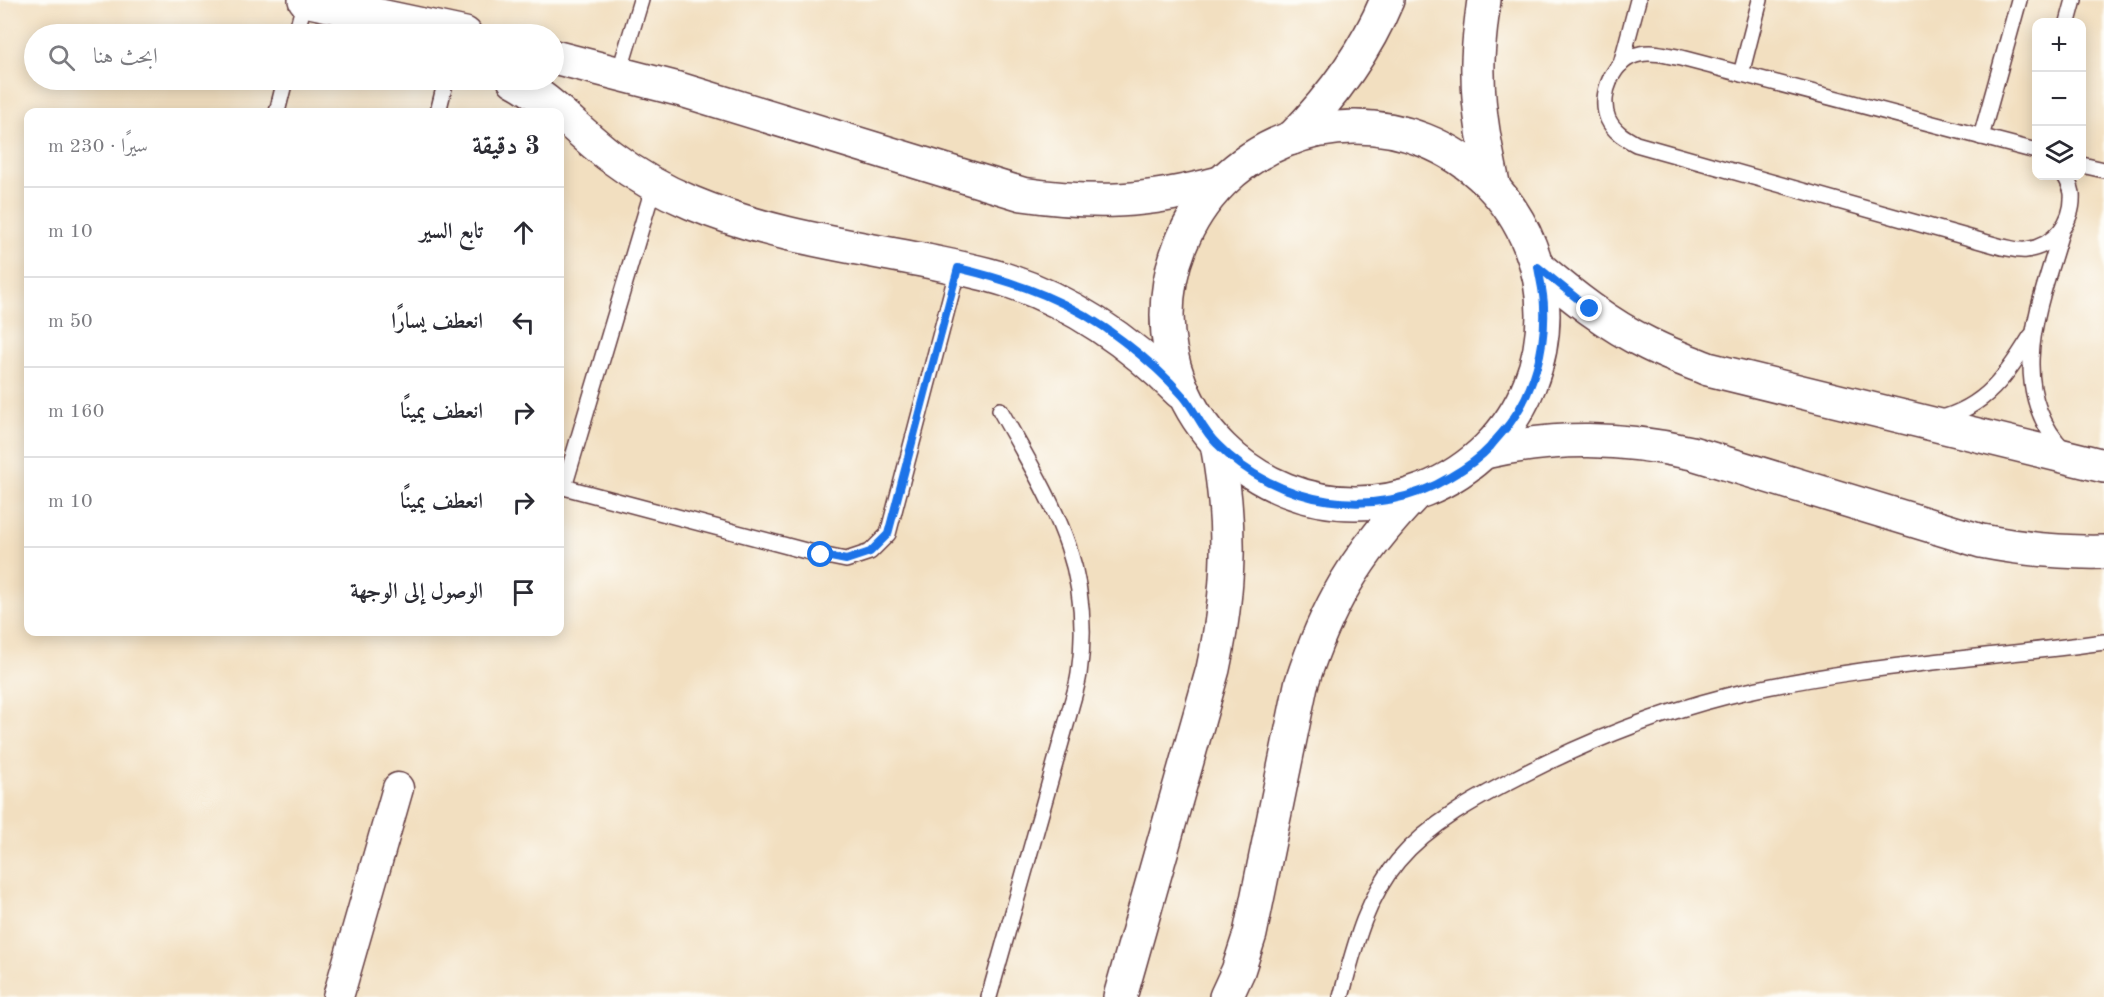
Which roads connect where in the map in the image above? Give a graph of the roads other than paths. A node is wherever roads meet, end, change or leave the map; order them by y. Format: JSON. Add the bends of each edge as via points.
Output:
{"nodes":[{"id":1,"x":305,"y":0,"type":"edge"},
{"id":2,"x":641,"y":0,"type":"edge"},
{"id":3,"x":1388,"y":0,"type":"edge"},
{"id":4,"x":1484,"y":0,"type":"edge"},
{"id":5,"x":1638,"y":0,"type":"edge"},
{"id":6,"x":1760,"y":0,"type":"edge"},
{"id":7,"x":2019,"y":0,"type":"edge"},
{"id":8,"x":2074,"y":0,"type":"edge"},
{"id":9,"x":356,"y":12,"type":"junction"},
{"id":10,"x":2069,"y":18,"type":"edge"},
{"id":11,"x":299,"y":24,"type":"edge"},
{"id":12,"x":381,"y":24,"type":"edge"},
{"id":13,"x":415,"y":24,"type":"edge"},
{"id":14,"x":564,"y":60,"type":"edge"},
{"id":15,"x":1621,"y":64,"type":"junction"},
{"id":16,"x":618,"y":73,"type":"junction"},
{"id":17,"x":1741,"y":74,"type":"junction"},
{"id":18,"x":282,"y":90,"type":"edge"},
{"id":19,"x":444,"y":90,"type":"edge"},
{"id":20,"x":530,"y":90,"type":"edge"},
{"id":21,"x":277,"y":108,"type":"edge"},
{"id":22,"x":439,"y":108,"type":"edge"},
{"id":23,"x":556,"y":108,"type":"edge"},
{"id":24,"x":564,"y":115,"type":"edge"},
{"id":25,"x":1981,"y":137,"type":"junction"},
{"id":26,"x":1292,"y":138,"type":"junction"},
{"id":27,"x":2032,"y":146,"type":"edge"},
{"id":28,"x":2086,"y":166,"type":"edge"},
{"id":29,"x":2104,"y":170,"type":"edge"},
{"id":30,"x":2067,"y":180,"type":"edge"},
{"id":31,"x":1220,"y":183,"type":"junction"},
{"id":32,"x":654,"y":185,"type":"junction"},
{"id":33,"x":1494,"y":188,"type":"junction"},
{"id":34,"x":2061,"y":232,"type":"junction"},
{"id":35,"x":1538,"y":267,"type":"junction"},
{"id":36,"x":958,"y":268,"type":"junction"},
{"id":37,"x":2032,"y":334,"type":"junction"},
{"id":38,"x":1185,"y":398,"type":"junction"},
{"id":39,"x":1000,"y":410,"type":"dead end"},
{"id":40,"x":1929,"y":422,"type":"junction"},
{"id":41,"x":1217,"y":444,"type":"junction"},
{"id":42,"x":1485,"y":452,"type":"junction"},
{"id":43,"x":2071,"y":457,"type":"junction"},
{"id":44,"x":2104,"y":466,"type":"edge"},
{"id":45,"x":564,"y":479,"type":"edge"},
{"id":46,"x":564,"y":487,"type":"edge"},
{"id":47,"x":1414,"y":495,"type":"junction"},
{"id":48,"x":2104,"y":552,"type":"edge"},
{"id":49,"x":2104,"y":642,"type":"edge"},
{"id":50,"x":398,"y":788,"type":"dead end"},
{"id":51,"x":338,"y":997,"type":"edge"},
{"id":52,"x":989,"y":997,"type":"edge"},
{"id":53,"x":1120,"y":997,"type":"edge"},
{"id":54,"x":1226,"y":997,"type":"edge"},
{"id":55,"x":1341,"y":997,"type":"edge"}],
"edges":[{"from":1,"to":9,"type":"street"},
{"from":1,"to":11,"type":"lane"},
{"from":2,"to":16,"type":"lane"},
{"from":3,"to":26,"type":"street","via":[[1364,49],[1342,81]]},
{"from":4,"to":33,"type":"street","via":[[1478,74],[1480,111]]},
{"from":5,"to":15,"type":"lane"},
{"from":6,"to":17,"type":"lane"},
{"from":7,"to":25,"type":"lane"},
{"from":8,"to":10,"type":"lane"},
{"from":9,"to":12,"type":"street"},
{"from":9,"to":13,"type":"street"},
{"from":14,"to":16,"type":"street"},
{"from":15,"to":17,"type":"lane","via":[[1638,54],[1658,53]]},
{"from":15,"to":34,"type":"lane","via":[[1609,81],[1605,100],[1608,119],[1620,134],[1636,144],[2002,247],[2023,251],[2044,246]]},
{"from":16,"to":31,"type":"street","via":[[1022,194],[1102,202],[1181,193]]},
{"from":17,"to":25,"type":"lane"},
{"from":18,"to":21,"type":"lane"},
{"from":19,"to":22,"type":"lane"},
{"from":20,"to":23,"type":"street"},
{"from":24,"to":32,"type":"street","via":[[610,156]]},
{"from":25,"to":27,"type":"lane"},
{"from":26,"to":31,"type":"street","via":[[1266,149]]},
{"from":26,"to":33,"type":"street","via":[[1328,129],[1400,133],[1435,145],[1466,163]]},
{"from":28,"to":29,"type":"lane"},
{"from":30,"to":34,"type":"lane","via":[[2072,192],[2071,213]]},
{"from":31,"to":38,"type":"street","via":[[1196,213],[1178,247],[1168,285],[1166,323],[1171,362]]},
{"from":32,"to":36,"type":"street","via":[[766,229]]},
{"from":32,"to":45,"type":"lane"},
{"from":33,"to":35,"type":"street","via":[[1518,220]]},
{"from":34,"to":37,"type":"lane"},
{"from":35,"to":40,"type":"street","via":[[1590,309],[1647,344],[1677,357],[1708,369]]},
{"from":35,"to":42,"type":"street","via":[[1544,306],[1542,347],[1530,386],[1512,421]]},
{"from":36,"to":38,"type":"street","via":[[1005,279],[1084,315],[1121,339]]},
{"from":36,"to":46,"type":"lane","via":[[888,534],[870,552],[846,560],[821,555]]},
{"from":37,"to":40,"type":"lane","via":[[1986,396],[1969,408]]},
{"from":37,"to":43,"type":"lane","via":[[2034,398],[2054,440]]},
{"from":38,"to":41,"type":"street"},
{"from":39,"to":52,"type":"lane","via":[[1058,516],[1072,554],[1082,634],[1079,675]]},
{"from":40,"to":43,"type":"street"},
{"from":41,"to":47,"type":"street","via":[[1249,472],[1287,491],[1329,502],[1371,503]]},
{"from":41,"to":53,"type":"street","via":[[1228,548],[1221,632]]},
{"from":42,"to":47,"type":"street","via":[[1464,469]]},
{"from":42,"to":48,"type":"street","via":[[1566,440],[1658,446],[1703,456],[1981,541],[2054,552]]},
{"from":43,"to":44,"type":"street"},
{"from":47,"to":54,"type":"street","via":[[1388,522],[1344,582],[1312,649],[1301,685],[1250,934]]},
{"from":49,"to":55,"type":"lane","via":[[1792,682],[1726,696],[1598,739],[1546,763],[1447,818],[1398,861],[1365,916]]},
{"from":50,"to":51,"type":"street"}]}
